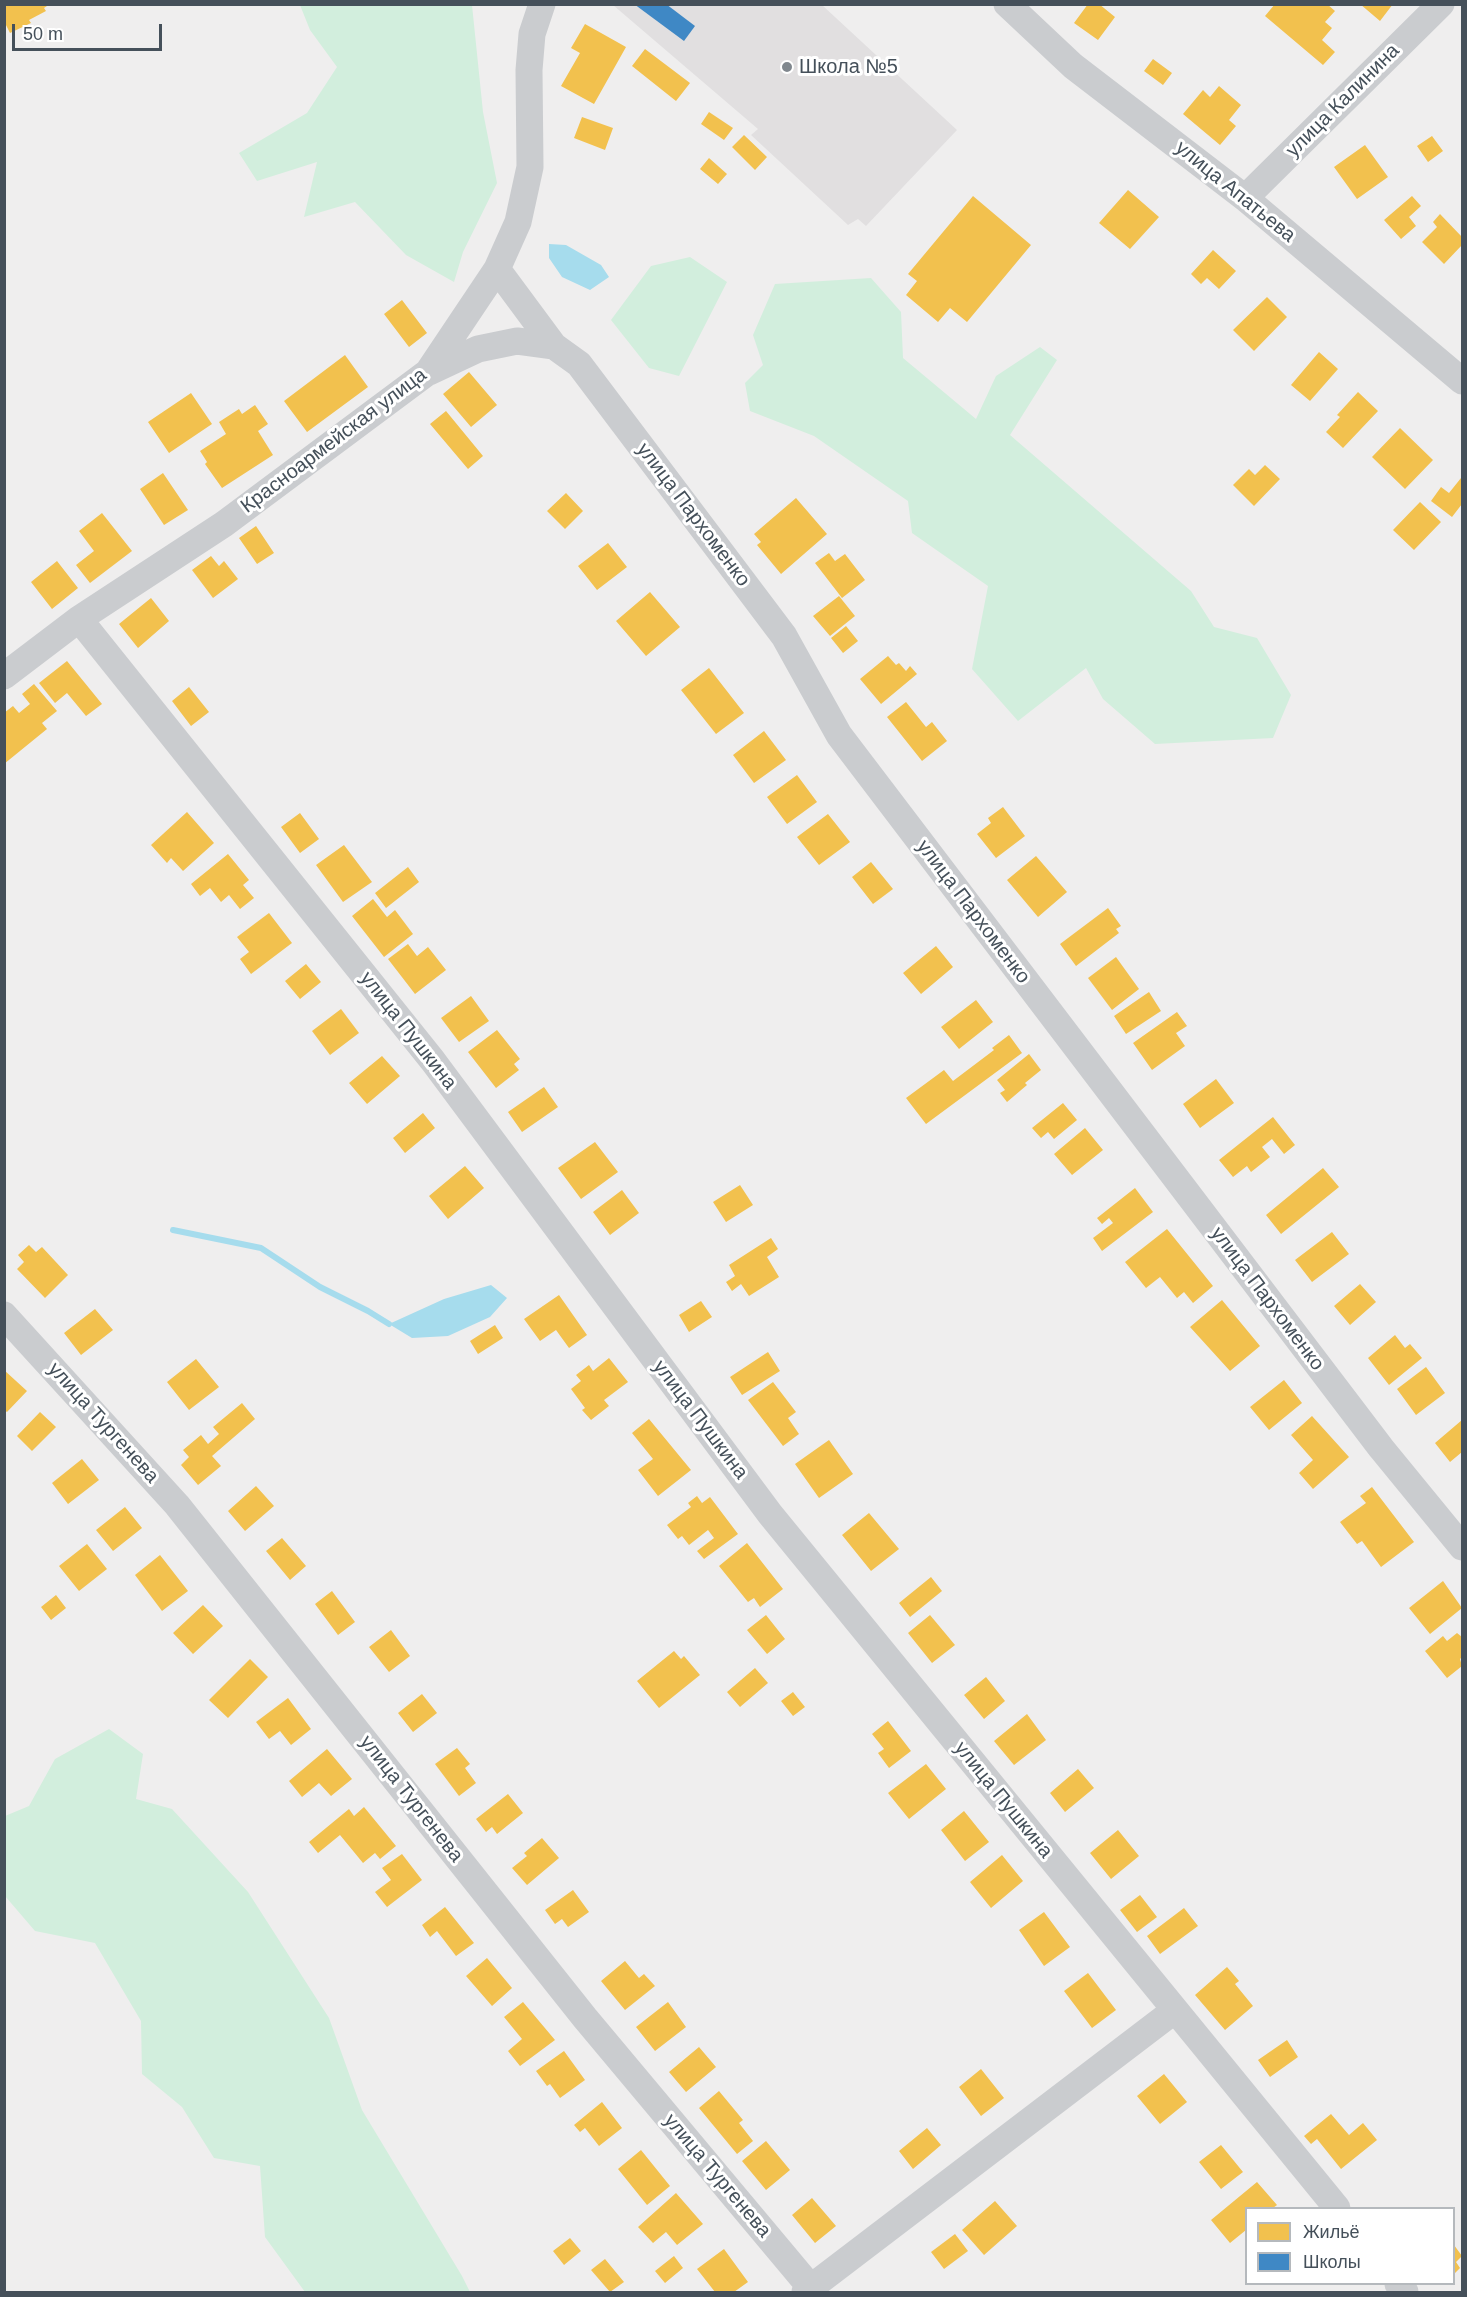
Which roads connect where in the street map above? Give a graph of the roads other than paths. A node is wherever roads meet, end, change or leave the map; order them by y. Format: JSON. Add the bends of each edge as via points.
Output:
{"nodes":[{"id":1,"x":542,"y":4,"type":"edge"},
{"id":2,"x":1007,"y":4,"type":"edge"},
{"id":3,"x":1441,"y":4,"type":"edge"},
{"id":4,"x":1245,"y":198,"type":"junction"},
{"id":5,"x":497,"y":269,"type":"junction"},
{"id":6,"x":554,"y":346,"type":"junction"},
{"id":7,"x":428,"y":372,"type":"junction"},
{"id":8,"x":1462,"y":381,"type":"edge"},
{"id":9,"x":79,"y":619,"type":"junction"},
{"id":10,"x":4,"y":676,"type":"edge"},
{"id":11,"x":4,"y":1315,"type":"edge"},
{"id":12,"x":1462,"y":1547,"type":"edge"},
{"id":13,"x":1174,"y":2010,"type":"junction"},
{"id":14,"x":1335,"y":2207,"type":"edge"},
{"id":15,"x":808,"y":2290,"type":"edge"}],
"edges":[{"from":1,"to":5,"type":"street","name":"Красноармейская улица","via":[[531,43],[530,167],[518,222]]},
{"from":2,"to":4,"type":"street","name":"улица Апатьева","via":[[1072,66]]},
{"from":3,"to":4,"type":"street","name":"улица Калинина"},
{"from":4,"to":8,"type":"street","name":"улица Апатьева"},
{"from":5,"to":6,"type":"street","name":"улица Пархоменко"},
{"from":5,"to":7,"type":"street","name":"Красноармейская улица"},
{"from":6,"to":7,"type":"street","via":[[517,341],[478,349]]},
{"from":6,"to":12,"type":"street","name":"улица Пархоменко","via":[[579,364],[784,636],[839,735],[1381,1449]]},
{"from":7,"to":9,"type":"street","name":"Красноармейская улица","via":[[224,524]]},
{"from":9,"to":10,"type":"street","name":"Красноармейская улица"},
{"from":9,"to":13,"type":"street","name":"улица Пушкина","via":[[433,1060],[770,1514]]},
{"from":11,"to":15,"type":"street","name":"улица Тургенева","via":[[177,1505],[585,2018]]},
{"from":13,"to":14,"type":"street","name":"улица Пушкина"},
{"from":13,"to":15,"type":"street"}]}
